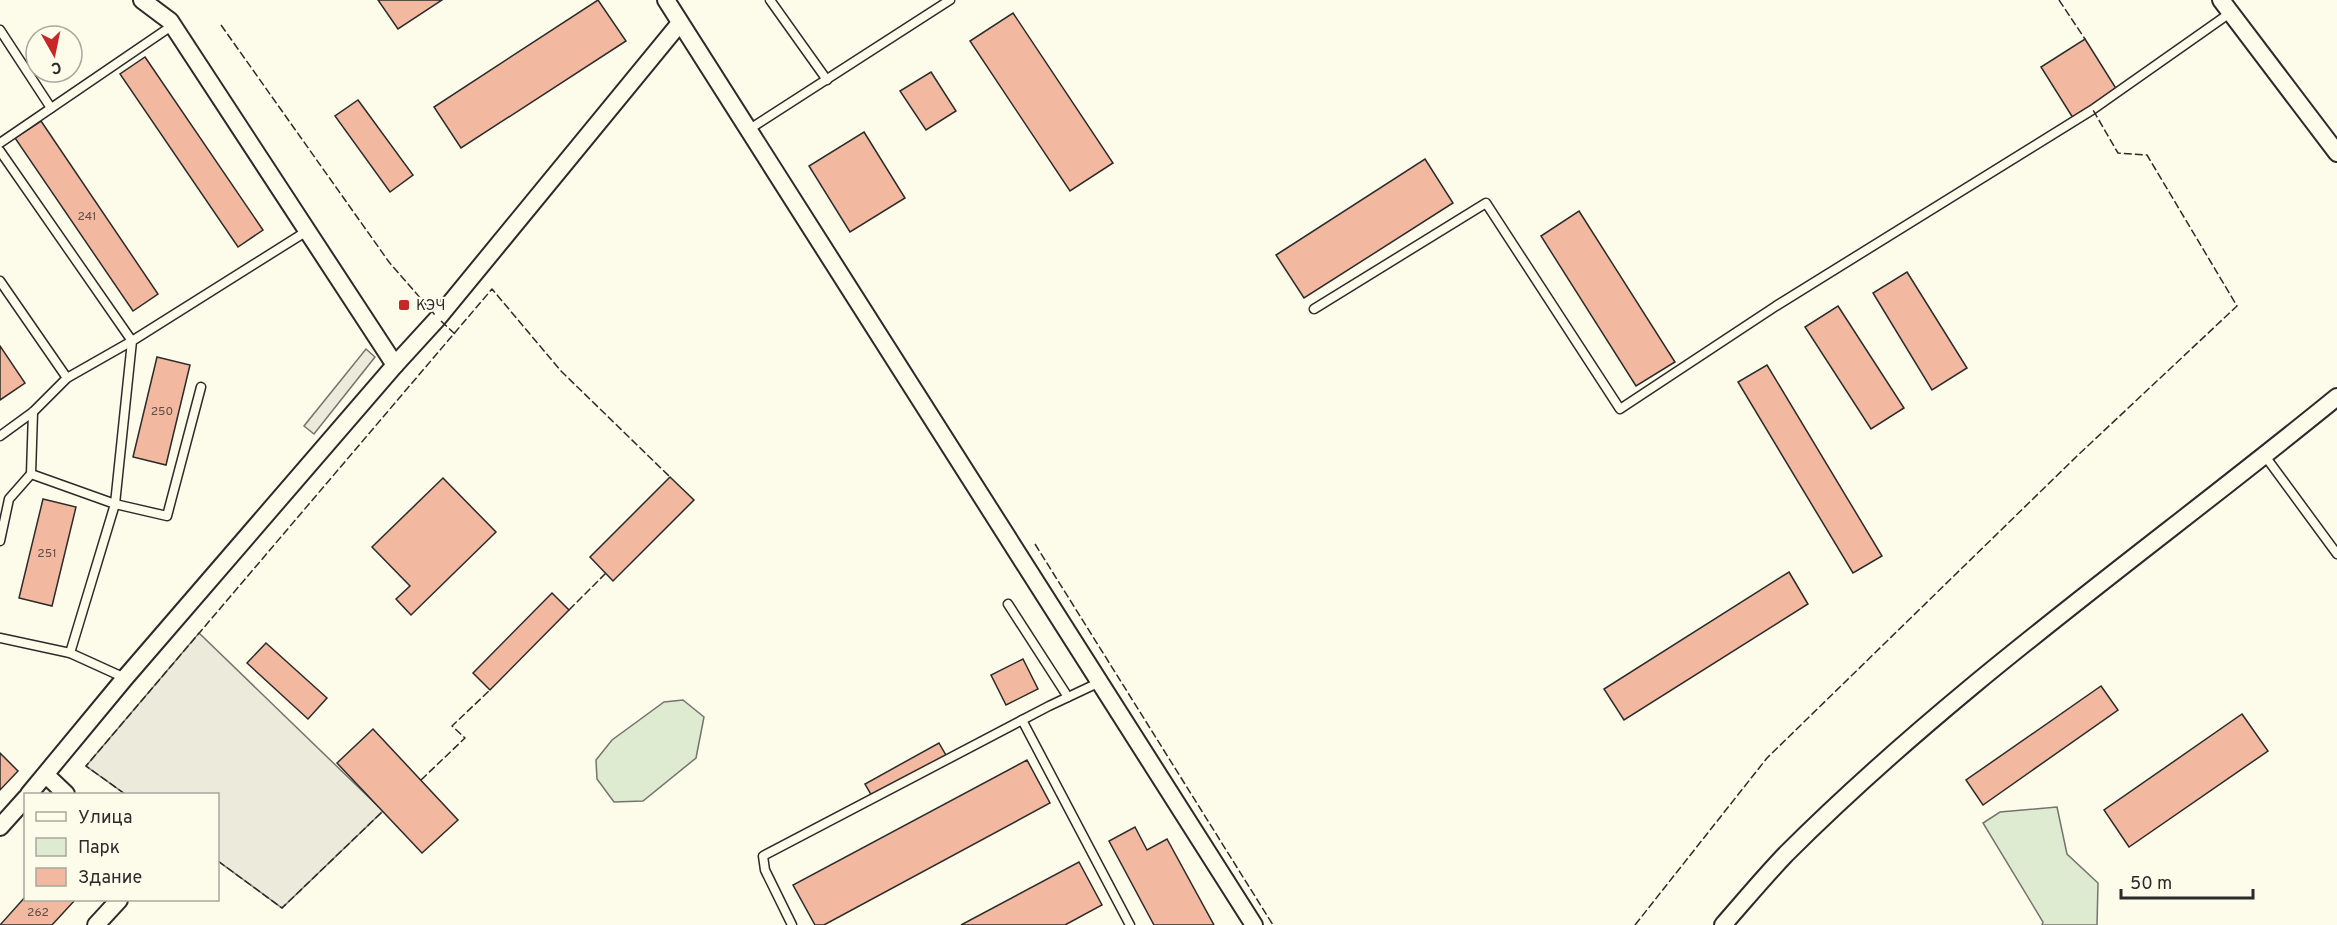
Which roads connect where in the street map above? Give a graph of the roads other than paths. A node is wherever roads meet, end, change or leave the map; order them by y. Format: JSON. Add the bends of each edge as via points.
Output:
{"nodes":[{"id":1,"x":142,"y":0,"type":"edge"},
{"id":2,"x":666,"y":0,"type":"edge"},
{"id":3,"x":770,"y":0,"type":"edge"},
{"id":4,"x":950,"y":0,"type":"edge"},
{"id":5,"x":2226,"y":6,"type":"edge"},
{"id":6,"x":680,"y":23,"type":"junction"},
{"id":7,"x":173,"y":25,"type":"junction"},
{"id":8,"x":0,"y":30,"type":"edge"},
{"id":9,"x":827,"y":80,"type":"junction"},
{"id":10,"x":51,"y":108,"type":"junction"},
{"id":11,"x":748,"y":130,"type":"junction"},
{"id":12,"x":0,"y":143,"type":"edge"},
{"id":13,"x":0,"y":151,"type":"edge"},
{"id":14,"x":2337,"y":153,"type":"edge"},
{"id":15,"x":307,"y":231,"type":"junction"},
{"id":16,"x":0,"y":281,"type":"edge"},
{"id":17,"x":1314,"y":309,"type":"dead end"},
{"id":18,"x":132,"y":341,"type":"junction"},
{"id":19,"x":395,"y":365,"type":"junction"},
{"id":20,"x":67,"y":378,"type":"junction"},
{"id":21,"x":201,"y":387,"type":"dead end"},
{"id":22,"x":2337,"y":397,"type":"edge"},
{"id":23,"x":33,"y":412,"type":"junction"},
{"id":24,"x":0,"y":435,"type":"edge"},
{"id":25,"x":2265,"y":456,"type":"junction"},
{"id":26,"x":31,"y":474,"type":"junction"},
{"id":27,"x":115,"y":504,"type":"junction"},
{"id":28,"x":0,"y":541,"type":"edge"},
{"id":29,"x":2337,"y":554,"type":"edge"},
{"id":30,"x":1008,"y":604,"type":"dead end"},
{"id":31,"x":0,"y":638,"type":"edge"},
{"id":32,"x":70,"y":653,"type":"junction"},
{"id":33,"x":125,"y":678,"type":"junction"},
{"id":34,"x":1100,"y":682,"type":"junction"},
{"id":35,"x":1068,"y":697,"type":"junction"},
{"id":36,"x":1022,"y":720,"type":"junction"},
{"id":37,"x":46,"y":775,"type":"junction"},
{"id":38,"x":31,"y":793,"type":"edge"},
{"id":39,"x":64,"y":793,"type":"edge"},
{"id":40,"x":24,"y":800,"type":"edge"},
{"id":41,"x":0,"y":827,"type":"edge"},
{"id":42,"x":118,"y":901,"type":"edge"},
{"id":43,"x":96,"y":925,"type":"edge"},
{"id":44,"x":792,"y":925,"type":"edge"},
{"id":45,"x":1130,"y":925,"type":"edge"},
{"id":46,"x":1254,"y":925,"type":"edge"},
{"id":47,"x":1723,"y":925,"type":"edge"}],
"edges":[{"from":1,"to":7,"type":"street"},
{"from":2,"to":6,"type":"street"},
{"from":3,"to":9,"type":"lane"},
{"from":4,"to":9,"type":"lane"},
{"from":5,"to":14,"type":"street"},
{"from":5,"to":17,"type":"lane","via":[[2092,110],[1776,306],[1620,409],[1486,203]]},
{"from":6,"to":11,"type":"street"},
{"from":6,"to":19,"type":"street"},
{"from":7,"to":10,"type":"lane"},
{"from":7,"to":15,"type":"street"},
{"from":8,"to":10,"type":"lane"},
{"from":9,"to":11,"type":"lane"},
{"from":10,"to":12,"type":"lane"},
{"from":11,"to":34,"type":"street"},
{"from":13,"to":18,"type":"lane"},
{"from":15,"to":18,"type":"lane"},
{"from":15,"to":19,"type":"street"},
{"from":16,"to":20,"type":"lane"},
{"from":18,"to":20,"type":"lane"},
{"from":18,"to":27,"type":"lane"},
{"from":19,"to":33,"type":"street"},
{"from":20,"to":23,"type":"lane"},
{"from":21,"to":27,"type":"lane","via":[[167,516]]},
{"from":22,"to":25,"type":"street"},
{"from":23,"to":24,"type":"lane"},
{"from":23,"to":26,"type":"lane"},
{"from":25,"to":29,"type":"lane"},
{"from":25,"to":47,"type":"street","via":[[2037,634],[1899,749],[1785,856]]},
{"from":26,"to":27,"type":"lane"},
{"from":26,"to":28,"type":"lane","via":[[9,499]]},
{"from":27,"to":32,"type":"lane"},
{"from":30,"to":35,"type":"lane"},
{"from":31,"to":32,"type":"lane"},
{"from":32,"to":33,"type":"lane"},
{"from":33,"to":37,"type":"street"},
{"from":34,"to":35,"type":"lane"},
{"from":34,"to":46,"type":"street"},
{"from":35,"to":36,"type":"lane"},
{"from":36,"to":44,"type":"lane","via":[[764,856],[765,870]]},
{"from":36,"to":45,"type":"lane"},
{"from":37,"to":38,"type":"street"},
{"from":37,"to":39,"type":"street"},
{"from":40,"to":41,"type":"street"},
{"from":42,"to":43,"type":"street"}]}
